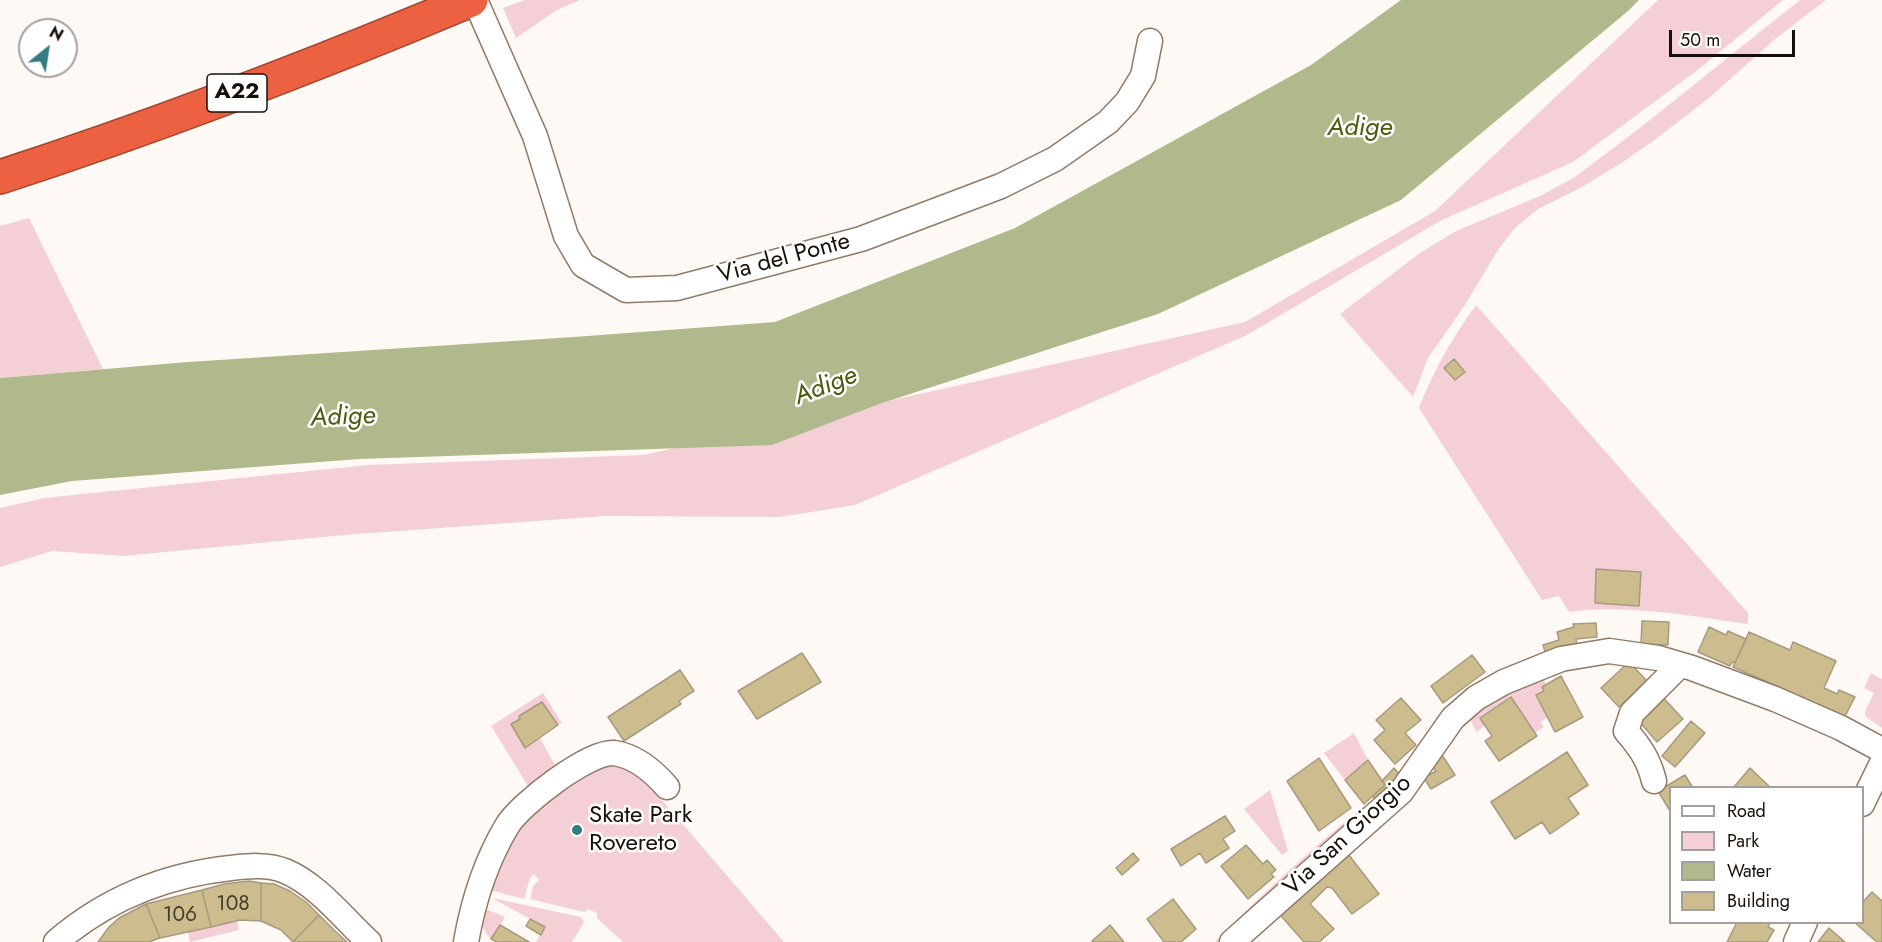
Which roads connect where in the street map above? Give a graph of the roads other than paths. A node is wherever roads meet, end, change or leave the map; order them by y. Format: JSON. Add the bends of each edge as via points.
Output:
{"nodes":[{"id":1,"x":416,"y":0,"type":"edge"},
{"id":2,"x":473,"y":0,"type":"edge"},
{"id":3,"x":1150,"y":41,"type":"dead end"},
{"id":4,"x":0,"y":155,"type":"edge"},
{"id":5,"x":0,"y":177,"type":"edge"},
{"id":6,"x":1680,"y":665,"type":"junction"},
{"id":7,"x":1882,"y":750,"type":"edge"},
{"id":8,"x":1882,"y":763,"type":"edge"},
{"id":9,"x":1654,"y":781,"type":"dead end"},
{"id":10,"x":667,"y":787,"type":"dead end"},
{"id":11,"x":1864,"y":802,"type":"edge"},
{"id":12,"x":1804,"y":924,"type":"edge"},
{"id":13,"x":56,"y":942,"type":"edge"},
{"id":14,"x":369,"y":942,"type":"edge"},
{"id":15,"x":466,"y":942,"type":"edge"},
{"id":16,"x":1232,"y":942,"type":"edge"},
{"id":17,"x":1796,"y":942,"type":"edge"}],
"edges":[{"from":1,"to":4,"type":"highway","number":"A22","via":[[202,84]]},
{"from":2,"to":3,"type":"street","name":"Via del Ponte","via":[[535,136],[566,236],[583,266],[626,290],[677,288],[861,239],[1001,186],[1055,159],[1108,122],[1127,102],[1143,76]]},
{"from":2,"to":5,"type":"highway","number":"A22","via":[[122,137]]},
{"from":6,"to":7,"type":"street","name":"Via San Giorgio","via":[[1786,704]]},
{"from":6,"to":9,"type":"street","via":[[1632,713],[1626,730],[1650,764]]},
{"from":6,"to":16,"type":"street","name":"Via San Giorgio","via":[[1609,651],[1583,654],[1504,682],[1476,698],[1453,718],[1401,792]]},
{"from":8,"to":11,"type":"street"},
{"from":10,"to":15,"type":"street","via":[[642,764],[615,753],[601,754],[541,791],[508,824],[495,848],[471,913]]},
{"from":12,"to":17,"type":"street"},
{"from":13,"to":14,"type":"street","via":[[115,901],[140,889],[196,873],[250,866],[284,870],[306,882]]}]}
